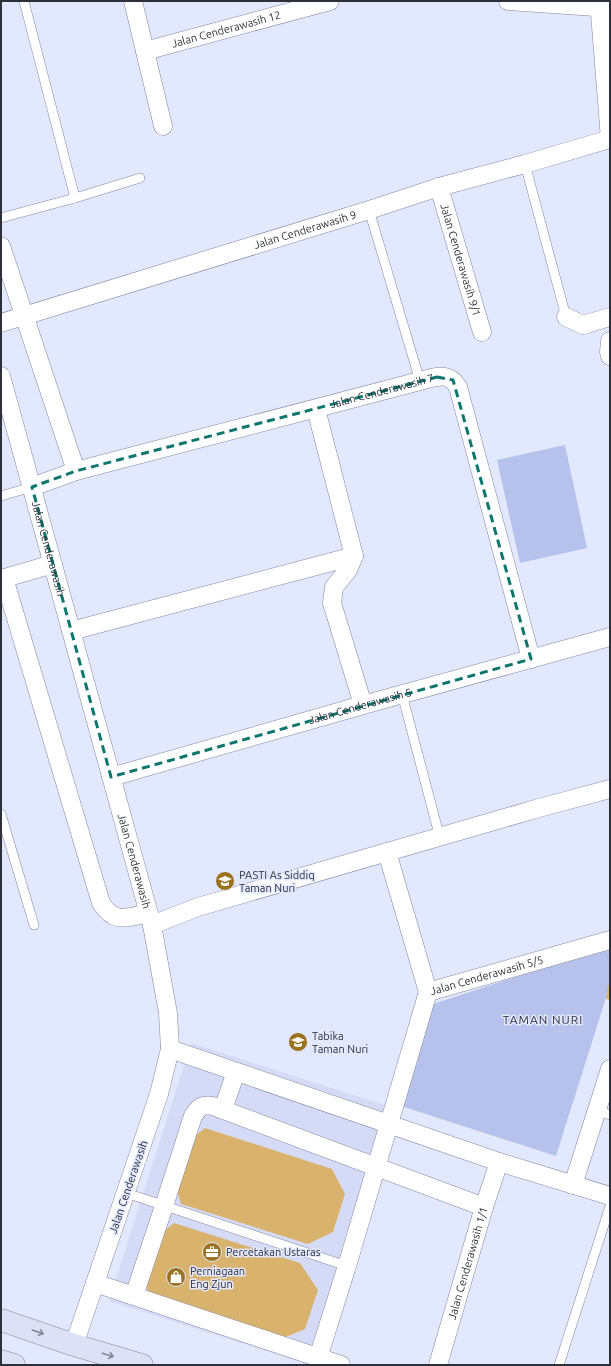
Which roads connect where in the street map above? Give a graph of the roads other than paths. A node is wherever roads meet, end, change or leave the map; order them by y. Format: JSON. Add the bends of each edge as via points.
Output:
{"nodes":[{"id":1,"x":24,"y":1,"type":"edge"},
{"id":2,"x":133,"y":1,"type":"edge"},
{"id":3,"x":330,"y":1,"type":"edge"},
{"id":4,"x":508,"y":1,"type":"edge"},
{"id":5,"x":603,"y":5,"type":"edge"},
{"id":6,"x":145,"y":51,"type":"junction"},
{"id":7,"x":163,"y":126,"type":"dead end"},
{"id":8,"x":610,"y":139,"type":"edge"},
{"id":9,"x":525,"y":164,"type":"junction"},
{"id":10,"x":140,"y":178,"type":"dead end"},
{"id":11,"x":439,"y":187,"type":"junction"},
{"id":12,"x":75,"y":198,"type":"junction"},
{"id":13,"x":369,"y":210,"type":"junction"},
{"id":14,"x":1,"y":218,"type":"edge"},
{"id":15,"x":1,"y":246,"type":"edge"},
{"id":16,"x":24,"y":315,"type":"junction"},
{"id":17,"x":566,"y":317,"type":"joint"},
{"id":18,"x":610,"y":317,"type":"edge"},
{"id":19,"x":1,"y":323,"type":"edge"},
{"id":20,"x":482,"y":332,"type":"dead end"},
{"id":21,"x":610,"y":341,"type":"edge"},
{"id":22,"x":610,"y":356,"type":"edge"},
{"id":23,"x":1,"y":376,"type":"edge"},
{"id":24,"x":420,"y":381,"type":"junction"},
{"id":25,"x":4,"y":397,"type":"edge"},
{"id":26,"x":316,"y":409,"type":"junction"},
{"id":27,"x":76,"y":471,"type":"junction"},
{"id":28,"x":32,"y":487,"type":"junction"},
{"id":29,"x":1,"y":496,"type":"edge"},
{"id":30,"x":354,"y":556,"type":"junction"},
{"id":31,"x":53,"y":564,"type":"junction"},
{"id":32,"x":2,"y":578,"type":"edge"},
{"id":33,"x":71,"y":632,"type":"junction"},
{"id":34,"x":610,"y":637,"type":"edge"},
{"id":35,"x":531,"y":659,"type":"junction"},
{"id":36,"x":402,"y":694,"type":"junction"},
{"id":37,"x":363,"y":705,"type":"junction"},
{"id":38,"x":111,"y":777,"type":"junction"},
{"id":39,"x":610,"y":789,"type":"edge"},
{"id":40,"x":1,"y":814,"type":"edge"},
{"id":41,"x":440,"y":838,"type":"junction"},
{"id":42,"x":387,"y":852,"type":"junction"},
{"id":43,"x":150,"y":919,"type":"junction"},
{"id":44,"x":34,"y":925,"type":"dead end"},
{"id":45,"x":610,"y":940,"type":"edge"},
{"id":46,"x":428,"y":992,"type":"junction"},
{"id":47,"x":170,"y":1050,"type":"junction"},
{"id":48,"x":610,"y":1069,"type":"edge"},
{"id":49,"x":236,"y":1072,"type":"junction"},
{"id":50,"x":223,"y":1110,"type":"junction"},
{"id":51,"x":604,"y":1112,"type":"edge"},
{"id":52,"x":388,"y":1124,"type":"junction"},
{"id":53,"x":499,"y":1162,"type":"junction"},
{"id":54,"x":377,"y":1166,"type":"junction"},
{"id":55,"x":573,"y":1185,"type":"junction"},
{"id":56,"x":126,"y":1193,"type":"junction"},
{"id":57,"x":610,"y":1196,"type":"edge"},
{"id":58,"x":164,"y":1206,"type":"junction"},
{"id":59,"x":610,"y":1206,"type":"edge"},
{"id":60,"x":484,"y":1207,"type":"junction"},
{"id":61,"x":347,"y":1266,"type":"junction"},
{"id":62,"x":95,"y":1283,"type":"junction"},
{"id":63,"x":134,"y":1296,"type":"junction"},
{"id":64,"x":1,"y":1320,"type":"edge"},
{"id":65,"x":74,"y":1345,"type":"junction"},
{"id":66,"x":318,"y":1358,"type":"junction"},
{"id":67,"x":1,"y":1361,"type":"edge"},
{"id":68,"x":14,"y":1365,"type":"edge"},
{"id":69,"x":142,"y":1365,"type":"edge"},
{"id":70,"x":341,"y":1365,"type":"edge"},
{"id":71,"x":438,"y":1365,"type":"edge"},
{"id":72,"x":559,"y":1365,"type":"edge"}],
"edges":[{"from":1,"to":12,"type":"lane"},
{"from":2,"to":6,"type":"street"},
{"from":3,"to":6,"type":"street","name":"Jalan Cenderawasih 12"},
{"from":4,"to":5,"type":"street"},
{"from":5,"to":8,"type":"street"},
{"from":6,"to":7,"type":"street"},
{"from":8,"to":9,"type":"street","name":"Jalan Cenderawasih 9"},
{"from":9,"to":11,"type":"street","name":"Jalan Cenderawasih 9"},
{"from":9,"to":17,"type":"lane"},
{"from":10,"to":12,"type":"lane"},
{"from":11,"to":13,"type":"street","name":"Jalan Cenderawasih 9"},
{"from":11,"to":20,"type":"street","name":"Jalan Cenderawasih 9/1"},
{"from":12,"to":14,"type":"lane"},
{"from":13,"to":16,"type":"street","name":"Jalan Cenderawasih 9"},
{"from":13,"to":24,"type":"lane"},
{"from":15,"to":16,"type":"street"},
{"from":16,"to":19,"type":"street","name":"Jalan Cenderawasih 9"},
{"from":16,"to":27,"type":"street"},
{"from":17,"to":18,"type":"street","via":[[583,325]]},
{"from":21,"to":22,"type":"street"},
{"from":23,"to":25,"type":"street","name":"Jalan Cenderawasih"},
{"from":24,"to":26,"type":"street","name":"Jalan Cenderawasih 7"},
{"from":24,"to":35,"type":"street","name":"Jalan Cenderawasih 7","via":[[447,377],[458,387]]},
{"from":25,"to":28,"type":"street","name":"Jalan Cenderawasih"},
{"from":26,"to":27,"type":"street","name":"Jalan Cenderawasih 7"},
{"from":26,"to":30,"type":"street"},
{"from":27,"to":28,"type":"street","name":"Jalan Cenderawasih 7"},
{"from":28,"to":29,"type":"lane"},
{"from":28,"to":31,"type":"street","name":"Jalan Cenderawasih"},
{"from":30,"to":33,"type":"street"},
{"from":30,"to":37,"type":"street","via":[[348,570],[334,587],[332,603]]},
{"from":31,"to":32,"type":"street"},
{"from":31,"to":33,"type":"street","name":"Jalan Cenderawasih"},
{"from":32,"to":43,"type":"street","via":[[101,903],[107,913],[118,918]]},
{"from":33,"to":38,"type":"street","name":"Jalan Cenderawasih"},
{"from":34,"to":35,"type":"street","name":"Jalan Cenderawasih 5"},
{"from":35,"to":36,"type":"street","name":"Jalan Cenderawasih 5"},
{"from":36,"to":37,"type":"street","name":"Jalan Cenderawasih 5"},
{"from":36,"to":41,"type":"lane"},
{"from":37,"to":38,"type":"street","name":"Jalan Cenderawasih 5"},
{"from":38,"to":43,"type":"street","name":"Jalan Cenderawasih"},
{"from":39,"to":41,"type":"street"},
{"from":40,"to":44,"type":"lane"},
{"from":41,"to":42,"type":"street"},
{"from":42,"to":43,"type":"street"},
{"from":42,"to":46,"type":"street"},
{"from":43,"to":47,"type":"street","name":"Jalan Cenderawasih","via":[[168,1013]]},
{"from":45,"to":46,"type":"street","name":"Jalan Cenderawasih 5/5"},
{"from":46,"to":52,"type":"street","name":"Jalan Cenderawasih 5/5"},
{"from":47,"to":49,"type":"street"},
{"from":47,"to":56,"type":"street","name":"Jalan Cenderawasih","via":[[159,1094]]},
{"from":48,"to":51,"type":"street"},
{"from":49,"to":50,"type":"street"},
{"from":49,"to":52,"type":"street"},
{"from":50,"to":54,"type":"street"},
{"from":50,"to":58,"type":"street","via":[[205,1105],[193,1116]]},
{"from":51,"to":55,"type":"street"},
{"from":52,"to":53,"type":"street"},
{"from":52,"to":54,"type":"street","name":"Jalan Cenderawasih 5/5"},
{"from":53,"to":55,"type":"street"},
{"from":53,"to":60,"type":"street","name":"Jalan Cenderawasih 1/1"},
{"from":54,"to":60,"type":"street"},
{"from":54,"to":61,"type":"street","name":"Jalan Cenderawasih 5/5"},
{"from":55,"to":57,"type":"street"},
{"from":56,"to":58,"type":"lane"},
{"from":56,"to":62,"type":"street","name":"Jalan Cenderawasih"},
{"from":58,"to":61,"type":"lane"},
{"from":58,"to":63,"type":"street"},
{"from":59,"to":72,"type":"lane"},
{"from":60,"to":71,"type":"street","name":"Jalan Cenderawasih 1/1"},
{"from":61,"to":66,"type":"street","name":"Jalan Cenderawasih 5/5"},
{"from":62,"to":63,"type":"street"},
{"from":62,"to":65,"type":"street","name":"Jalan Cenderawasih"},
{"from":63,"to":66,"type":"street"},
{"from":64,"to":65,"type":"main road","one_way":true},
{"from":65,"to":69,"type":"main road","one_way":true},
{"from":66,"to":70,"type":"street"},
{"from":67,"to":68,"type":"main road"}]}
